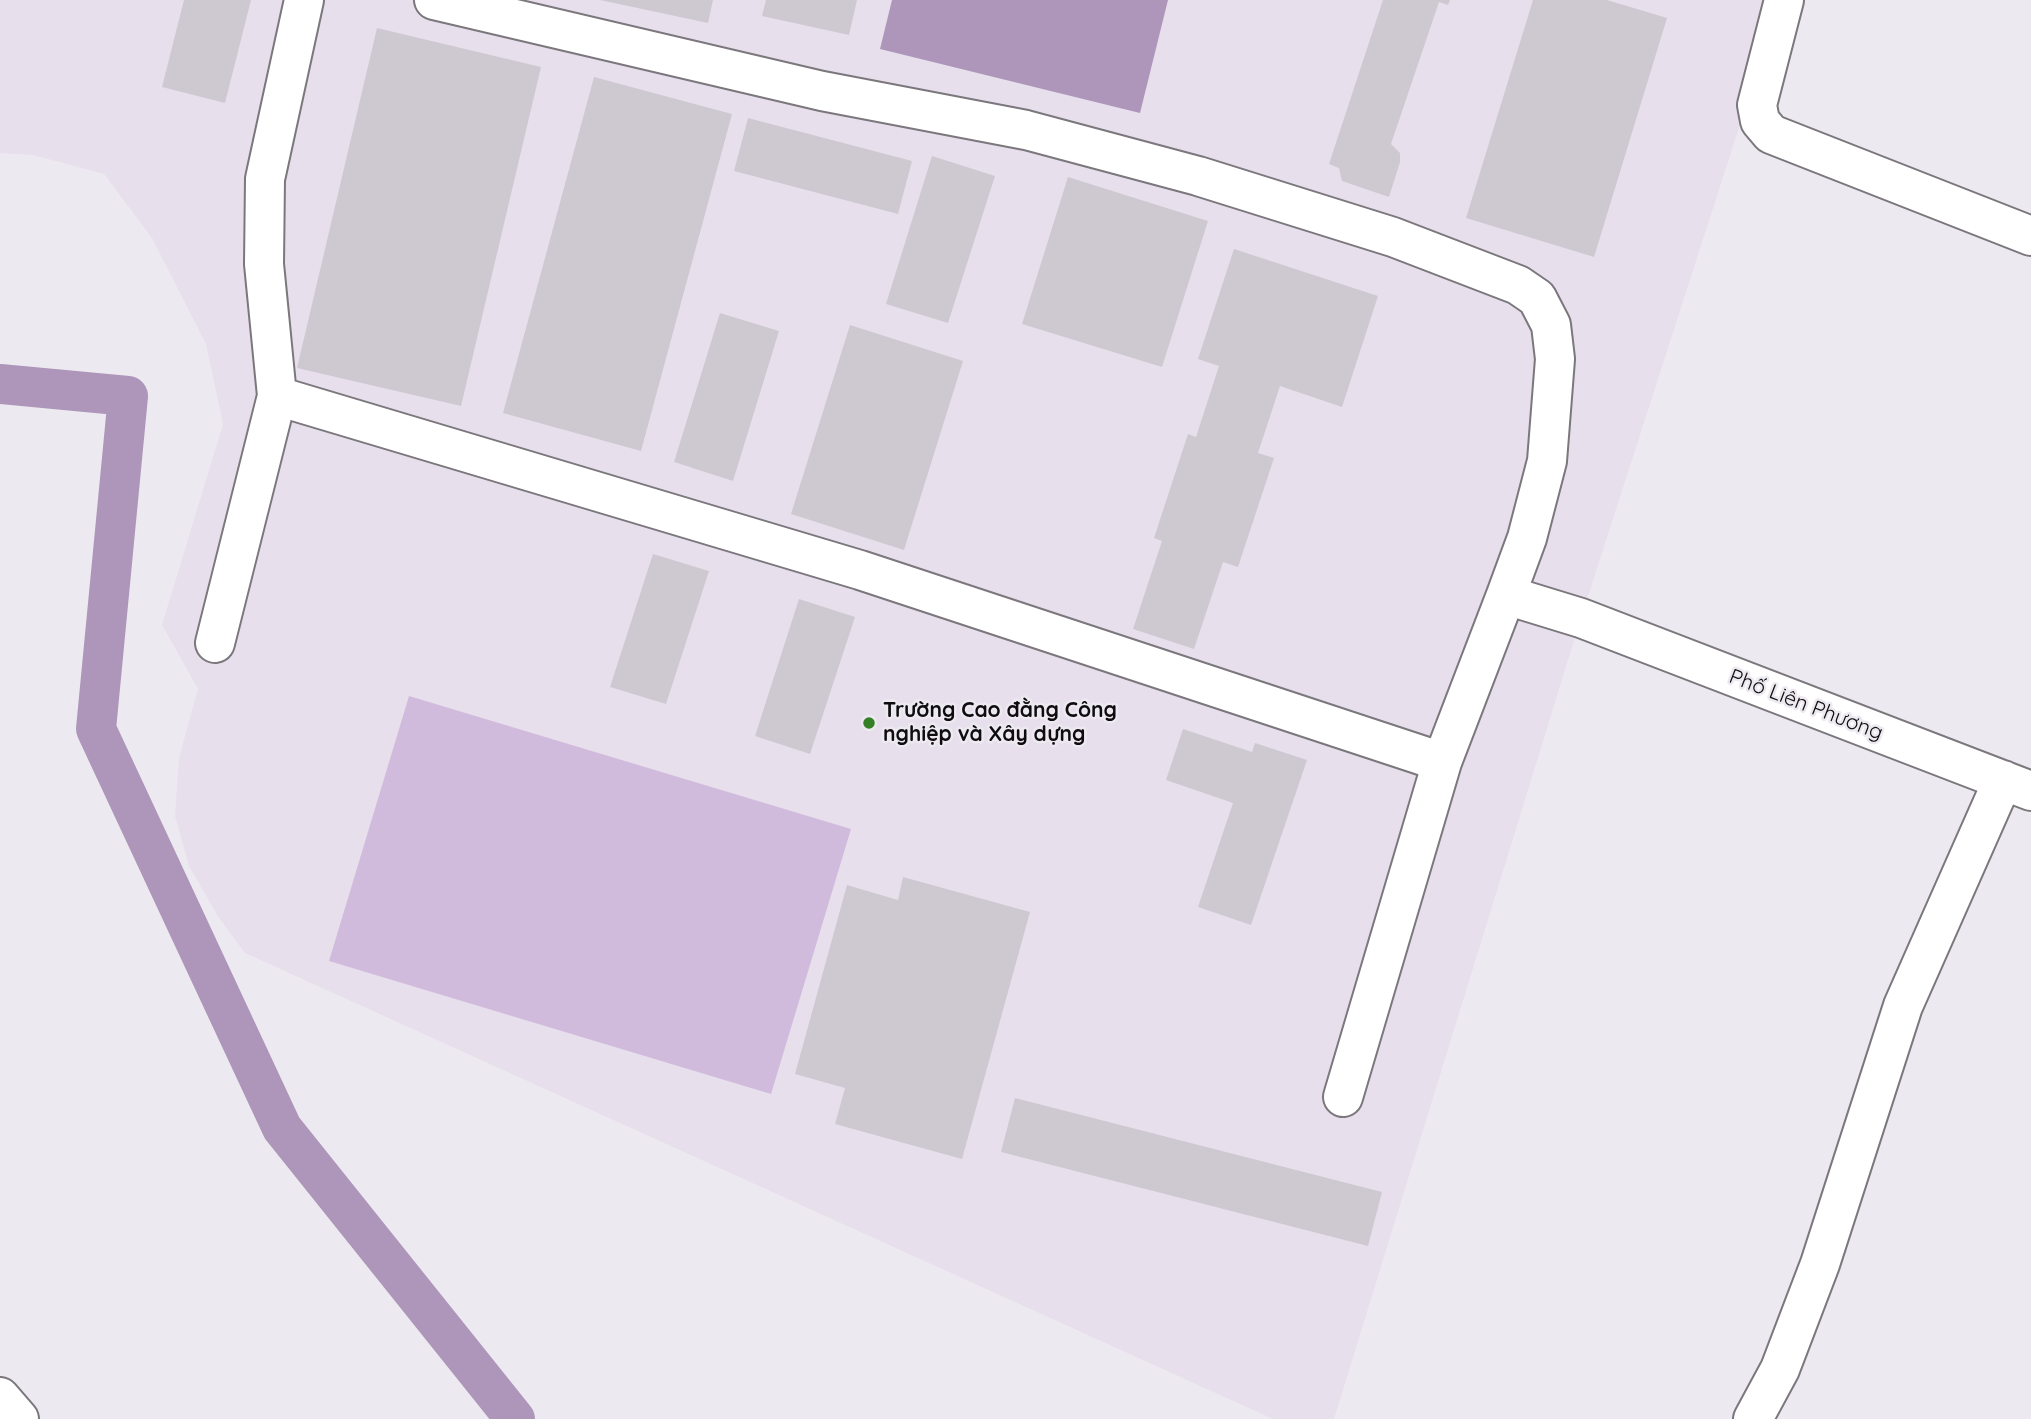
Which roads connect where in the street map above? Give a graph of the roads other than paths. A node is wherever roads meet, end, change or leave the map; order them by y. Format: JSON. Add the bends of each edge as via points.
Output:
{"nodes":[{"id":1,"x":304,"y":0,"type":"edge"},
{"id":2,"x":434,"y":0,"type":"edge"},
{"id":3,"x":1784,"y":0,"type":"edge"},
{"id":4,"x":2031,"y":236,"type":"edge"},
{"id":5,"x":277,"y":396,"type":"junction"},
{"id":6,"x":1506,"y":595,"type":"junction"},
{"id":7,"x":215,"y":643,"type":"dead end"},
{"id":8,"x":1442,"y":762,"type":"junction"},
{"id":9,"x":2017,"y":786,"type":"edge"},
{"id":10,"x":1343,"y":1097,"type":"dead end"},
{"id":11,"x":0,"y":1397,"type":"edge"},
{"id":12,"x":19,"y":1419,"type":"edge"},
{"id":13,"x":1753,"y":1419,"type":"edge"}],
"edges":[{"from":1,"to":5,"type":"street","via":[[265,179],[264,264]]},
{"from":2,"to":6,"type":"street","via":[[809,88],[1053,137],[1380,233],[1518,285],[1537,298],[1551,325],[1555,359],[1547,461]]},
{"from":3,"to":4,"type":"street","via":[[1757,105],[1760,121],[1771,134]]},
{"from":5,"to":7,"type":"street"},
{"from":5,"to":8,"type":"street","via":[[860,570]]},
{"from":6,"to":8,"type":"street"},
{"from":6,"to":9,"type":"street","name":"Phố Liên Phương","via":[[1581,618]]},
{"from":8,"to":10,"type":"street"},
{"from":9,"to":13,"type":"street","via":[[1903,1006],[1820,1264],[1780,1369]]},
{"from":11,"to":12,"type":"street"}]}
